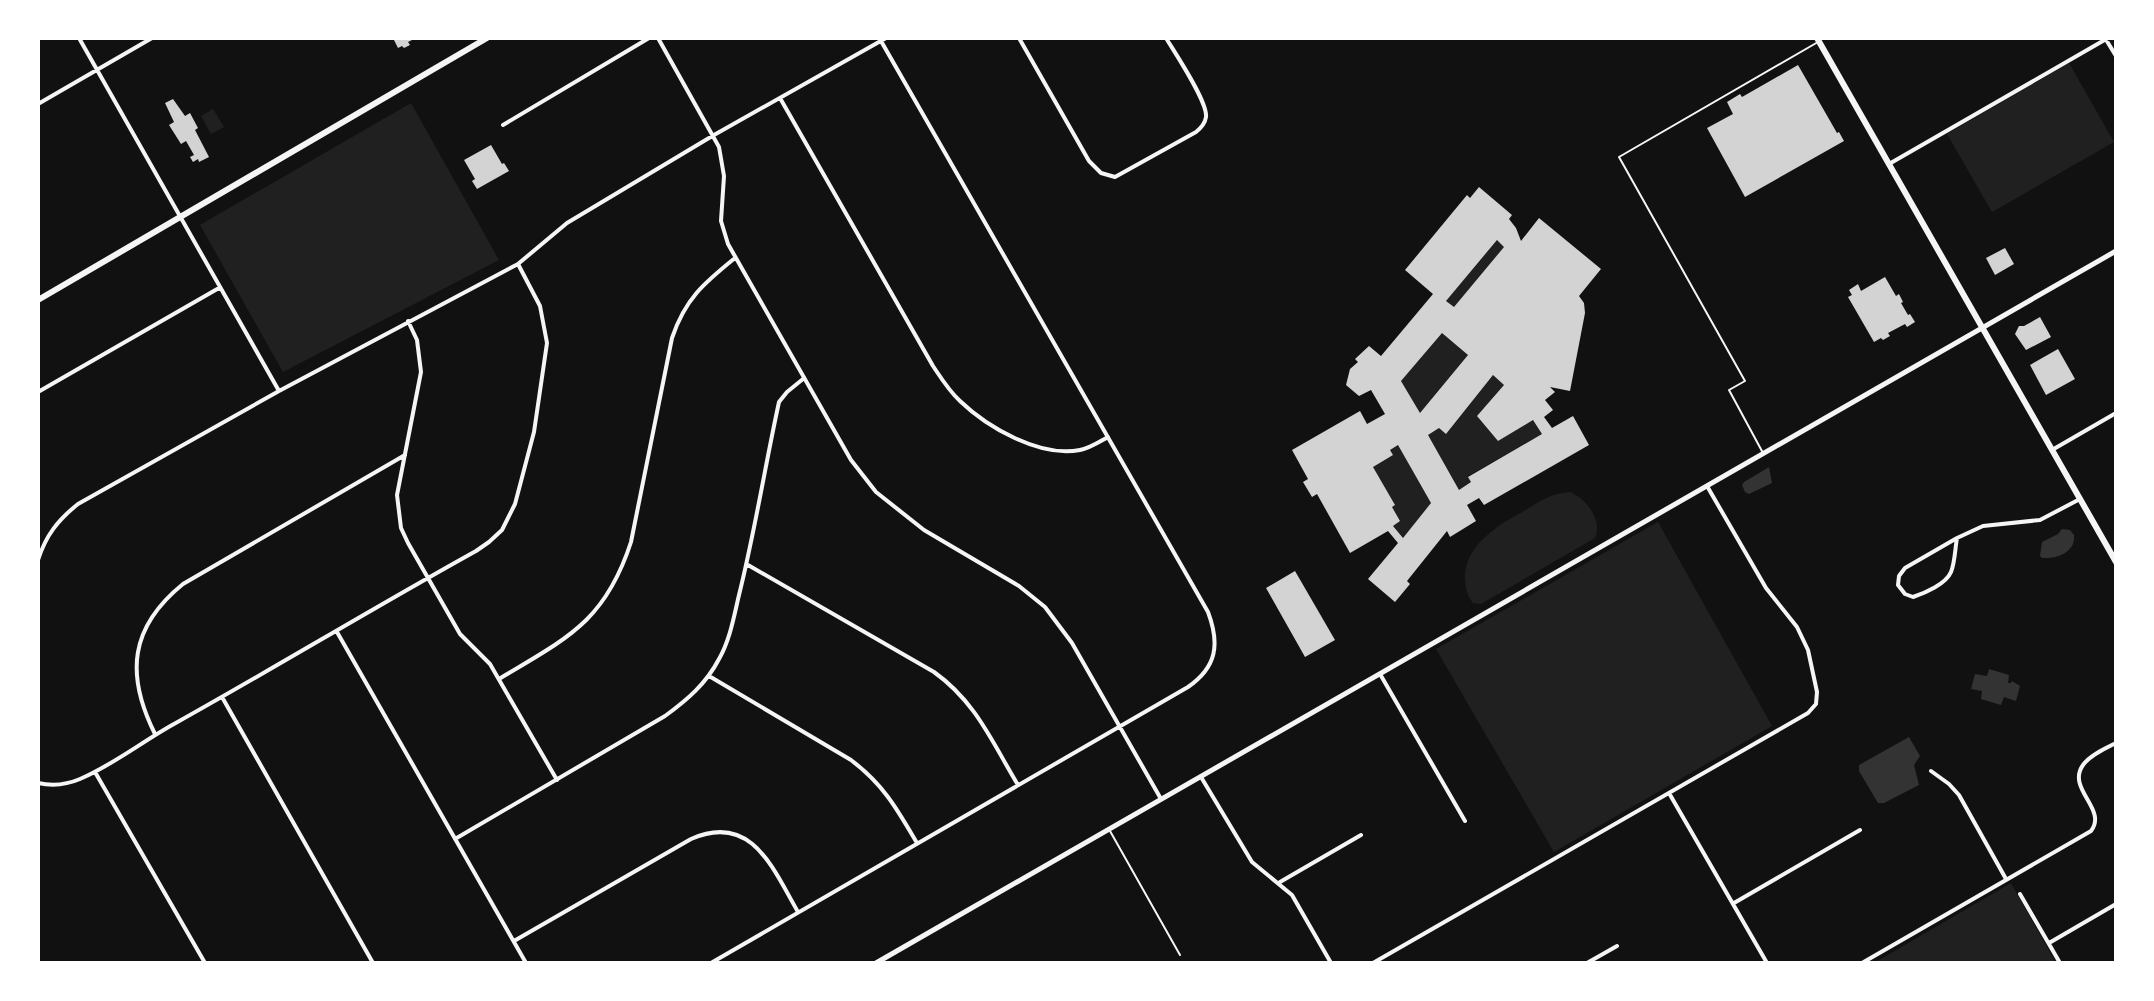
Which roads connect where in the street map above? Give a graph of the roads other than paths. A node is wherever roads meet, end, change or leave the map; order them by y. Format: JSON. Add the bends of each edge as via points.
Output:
{"nodes":[{"id":1,"x":79,"y":38,"type":"edge"},
{"id":2,"x":152,"y":38,"type":"edge"},
{"id":3,"x":487,"y":38,"type":"edge"},
{"id":4,"x":649,"y":38,"type":"edge"},
{"id":5,"x":658,"y":38,"type":"edge"},
{"id":6,"x":1019,"y":38,"type":"edge"},
{"id":7,"x":1166,"y":38,"type":"edge"},
{"id":8,"x":2106,"y":38,"type":"edge"},
{"id":9,"x":883,"y":39,"type":"edge"},
{"id":10,"x":1818,"y":40,"type":"edge"},
{"id":11,"x":2116,"y":56,"type":"edge"},
{"id":12,"x":98,"y":70,"type":"junction"},
{"id":13,"x":780,"y":98,"type":"junction"},
{"id":14,"x":38,"y":104,"type":"edge"},
{"id":15,"x":503,"y":125,"type":"dead end"},
{"id":16,"x":714,"y":135,"type":"junction"},
{"id":17,"x":1889,"y":164,"type":"junction"},
{"id":18,"x":180,"y":218,"type":"junction"},
{"id":19,"x":2116,"y":251,"type":"edge"},
{"id":20,"x":735,"y":258,"type":"junction"},
{"id":21,"x":518,"y":264,"type":"junction"},
{"id":22,"x":219,"y":288,"type":"junction"},
{"id":23,"x":38,"y":300,"type":"edge"},
{"id":24,"x":408,"y":321,"type":"junction"},
{"id":25,"x":1982,"y":329,"type":"junction"},
{"id":26,"x":803,"y":379,"type":"junction"},
{"id":27,"x":279,"y":391,"type":"junction"},
{"id":28,"x":38,"y":392,"type":"edge"},
{"id":29,"x":2116,"y":413,"type":"edge"},
{"id":30,"x":1108,"y":437,"type":"junction"},
{"id":31,"x":2052,"y":450,"type":"junction"},
{"id":32,"x":1764,"y":454,"type":"junction"},
{"id":33,"x":405,"y":455,"type":"junction"},
{"id":34,"x":1707,"y":486,"type":"junction"},
{"id":35,"x":2080,"y":499,"type":"junction"},
{"id":36,"x":1957,"y":538,"type":"junction"},
{"id":37,"x":38,"y":560,"type":"edge"},
{"id":38,"x":2116,"y":562,"type":"edge"},
{"id":39,"x":747,"y":564,"type":"junction"},
{"id":40,"x":428,"y":577,"type":"junction"},
{"id":41,"x":337,"y":631,"type":"junction"},
{"id":42,"x":1380,"y":674,"type":"junction"},
{"id":43,"x":709,"y":676,"type":"junction"},
{"id":44,"x":499,"y":679,"type":"junction"},
{"id":45,"x":222,"y":697,"type":"junction"},
{"id":46,"x":1119,"y":727,"type":"junction"},
{"id":47,"x":155,"y":734,"type":"junction"},
{"id":48,"x":2116,"y":743,"type":"edge"},
{"id":49,"x":1931,"y":771,"type":"dead end"},
{"id":50,"x":95,"y":772,"type":"junction"},
{"id":51,"x":1201,"y":777,"type":"junction"},
{"id":52,"x":557,"y":780,"type":"junction"},
{"id":53,"x":38,"y":783,"type":"edge"},
{"id":54,"x":1018,"y":785,"type":"junction"},
{"id":55,"x":1669,"y":793,"type":"junction"},
{"id":56,"x":1161,"y":799,"type":"junction"},
{"id":57,"x":1465,"y":821,"type":"dead end"},
{"id":58,"x":1109,"y":829,"type":"junction"},
{"id":59,"x":1860,"y":830,"type":"dead end"},
{"id":60,"x":1361,"y":835,"type":"dead end"},
{"id":61,"x":455,"y":839,"type":"junction"},
{"id":62,"x":917,"y":843,"type":"junction"},
{"id":63,"x":2006,"y":879,"type":"junction"},
{"id":64,"x":1279,"y":882,"type":"junction"},
{"id":65,"x":2020,"y":894,"type":"dead end"},
{"id":66,"x":1733,"y":903,"type":"junction"},
{"id":67,"x":2116,"y":904,"type":"edge"},
{"id":68,"x":798,"y":912,"type":"junction"},
{"id":69,"x":514,"y":941,"type":"junction"},
{"id":70,"x":2048,"y":943,"type":"junction"},
{"id":71,"x":1617,"y":946,"type":"dead end"},
{"id":72,"x":1180,"y":955,"type":"dead end"},
{"id":73,"x":205,"y":963,"type":"edge"},
{"id":74,"x":373,"y":963,"type":"edge"},
{"id":75,"x":526,"y":963,"type":"edge"},
{"id":76,"x":711,"y":963,"type":"edge"},
{"id":77,"x":876,"y":963,"type":"edge"},
{"id":78,"x":1331,"y":963,"type":"edge"},
{"id":79,"x":1373,"y":963,"type":"edge"},
{"id":80,"x":1587,"y":963,"type":"edge"},
{"id":81,"x":1767,"y":963,"type":"edge"},
{"id":82,"x":1862,"y":963,"type":"edge"},
{"id":83,"x":2060,"y":963,"type":"edge"}],
"edges":[{"from":1,"to":12,"type":"street"},
{"from":2,"to":12,"type":"street"},
{"from":3,"to":18,"type":"main road"},
{"from":4,"to":15,"type":"street"},
{"from":5,"to":16,"type":"street"},
{"from":6,"to":7,"type":"street","via":[[1089,161],[1115,177],[1205,122],[1203,101]]},
{"from":8,"to":11,"type":"street"},
{"from":8,"to":17,"type":"street"},
{"from":9,"to":13,"type":"street"},
{"from":9,"to":30,"type":"street"},
{"from":10,"to":17,"type":"main road"},
{"from":10,"to":32,"type":"lane","via":[[1619,157],[1745,381],[1729,390]]},
{"from":12,"to":14,"type":"street"},
{"from":12,"to":18,"type":"street"},
{"from":13,"to":16,"type":"street"},
{"from":13,"to":30,"type":"street","via":[[933,366],[958,400],[1009,436],[1052,450],[1080,450]]},
{"from":16,"to":20,"type":"street","via":[[723,163],[721,221]]},
{"from":16,"to":21,"type":"street","via":[[567,223]]},
{"from":17,"to":25,"type":"main road"},
{"from":18,"to":22,"type":"street"},
{"from":18,"to":23,"type":"main road"},
{"from":19,"to":25,"type":"street"},
{"from":20,"to":26,"type":"street"},
{"from":20,"to":44,"type":"street","via":[[694,294],[677,323],[631,542],[611,590],[588,621]]},
{"from":21,"to":24,"type":"street"},
{"from":21,"to":40,"type":"street","via":[[540,306],[547,343],[534,432],[515,504],[489,542]]},
{"from":22,"to":27,"type":"street"},
{"from":22,"to":28,"type":"street"},
{"from":24,"to":27,"type":"street"},
{"from":24,"to":33,"type":"street","via":[[417,340],[421,372]]},
{"from":25,"to":31,"type":"main road"},
{"from":25,"to":32,"type":"street"},
{"from":26,"to":39,"type":"street","via":[[779,402]]},
{"from":26,"to":46,"type":"street","via":[[876,492],[924,530],[1045,607]]},
{"from":27,"to":37,"type":"street","via":[[78,504],[53,527]]},
{"from":29,"to":31,"type":"street"},
{"from":30,"to":46,"type":"street","via":[[1208,612],[1215,636],[1213,657],[1198,680]]},
{"from":31,"to":35,"type":"main road"},
{"from":32,"to":34,"type":"street"},
{"from":33,"to":40,"type":"street","via":[[398,514]]},
{"from":33,"to":47,"type":"street","via":[[183,584],[158,607],[140,642],[136,674]]},
{"from":34,"to":42,"type":"street"},
{"from":34,"to":55,"type":"street","via":[[1766,588],[1797,627],[1808,650],[1816,704]]},
{"from":35,"to":36,"type":"street","via":[[2040,520],[1983,526]]},
{"from":35,"to":38,"type":"main road"},
{"from":36,"to":36,"type":"street","via":[[1905,568],[1898,585],[1905,594],[1923,594],[1947,579]]},
{"from":39,"to":43,"type":"street","via":[[730,631]]},
{"from":39,"to":54,"type":"street","via":[[948,682],[968,702]]},
{"from":40,"to":41,"type":"street"},
{"from":40,"to":44,"type":"street","via":[[460,634]]},
{"from":41,"to":45,"type":"street"},
{"from":41,"to":61,"type":"street"},
{"from":42,"to":51,"type":"street"},
{"from":42,"to":57,"type":"street"},
{"from":43,"to":52,"type":"street","via":[[665,716]]},
{"from":43,"to":62,"type":"street","via":[[866,771],[888,794]]},
{"from":44,"to":52,"type":"street"},
{"from":45,"to":47,"type":"street"},
{"from":45,"to":74,"type":"street"},
{"from":46,"to":54,"type":"street"},
{"from":46,"to":56,"type":"street"},
{"from":47,"to":50,"type":"street"},
{"from":48,"to":63,"type":"street","via":[[2083,765],[2079,775],[2095,814],[2094,828]]},
{"from":49,"to":63,"type":"street","via":[[1959,795]]},
{"from":50,"to":53,"type":"street","via":[[62,785]]},
{"from":50,"to":73,"type":"street"},
{"from":51,"to":56,"type":"street"},
{"from":51,"to":64,"type":"street","via":[[1247,856]]},
{"from":52,"to":61,"type":"street"},
{"from":54,"to":62,"type":"street"},
{"from":55,"to":66,"type":"street"},
{"from":55,"to":79,"type":"street"},
{"from":56,"to":58,"type":"street"},
{"from":58,"to":72,"type":"lane"},
{"from":58,"to":77,"type":"street"},
{"from":59,"to":66,"type":"street"},
{"from":60,"to":64,"type":"street"},
{"from":61,"to":69,"type":"street"},
{"from":62,"to":68,"type":"street"},
{"from":63,"to":82,"type":"street"},
{"from":64,"to":78,"type":"street"},
{"from":65,"to":70,"type":"street"},
{"from":66,"to":81,"type":"street"},
{"from":67,"to":70,"type":"street"},
{"from":68,"to":69,"type":"street","via":[[758,847],[738,834],[716,831],[691,839]]},
{"from":68,"to":76,"type":"street"},
{"from":69,"to":75,"type":"street"},
{"from":70,"to":83,"type":"street"},
{"from":71,"to":80,"type":"street"}]}
